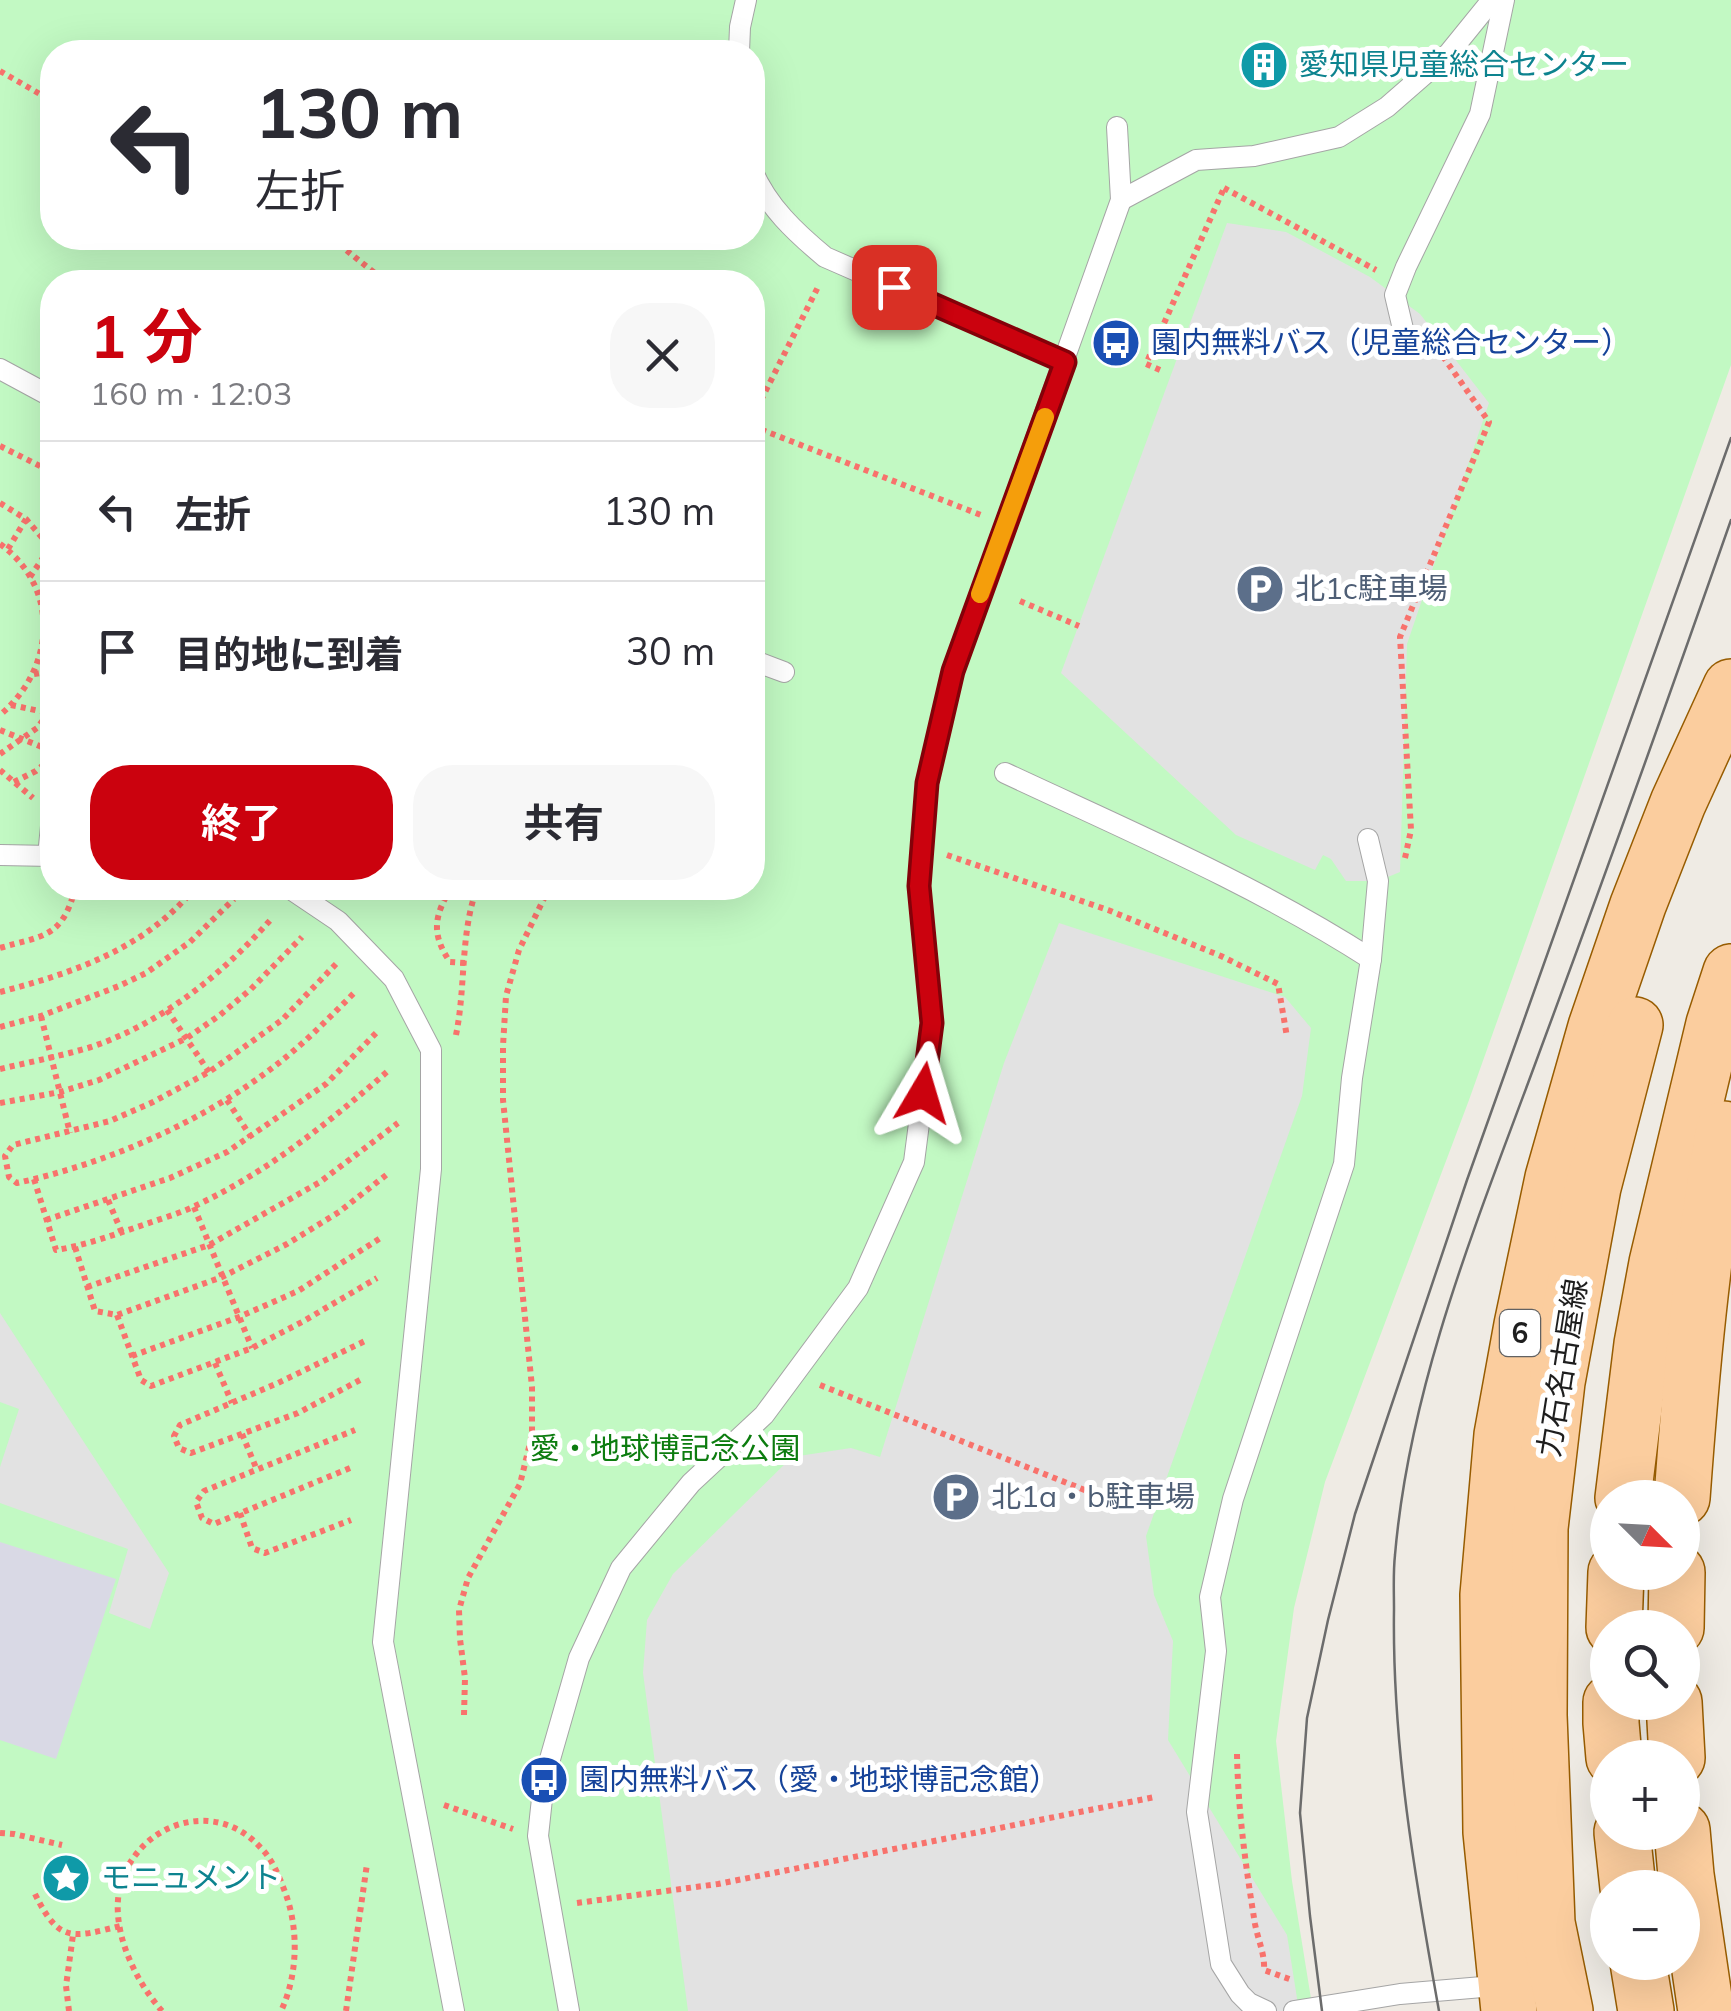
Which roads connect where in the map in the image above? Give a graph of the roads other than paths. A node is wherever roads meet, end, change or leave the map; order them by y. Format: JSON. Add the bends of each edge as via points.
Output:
{"nodes":[{"id":1,"x":746,"y":0,"type":"edge"},
{"id":2,"x":1492,"y":0,"type":"edge"},
{"id":3,"x":1504,"y":0,"type":"edge"},
{"id":4,"x":739,"y":40,"type":"edge"},
{"id":5,"x":1117,"y":128,"type":"dead end"},
{"id":6,"x":765,"y":193,"type":"edge"},
{"id":7,"x":1121,"y":200,"type":"junction"},
{"id":8,"x":1404,"y":330,"type":"dead end"},
{"id":9,"x":1065,"y":362,"type":"junction"},
{"id":10,"x":0,"y":370,"type":"edge"},
{"id":11,"x":40,"y":392,"type":"edge"},
{"id":12,"x":765,"y":665,"type":"edge"},
{"id":13,"x":784,"y":672,"type":"dead end"},
{"id":14,"x":1731,"y":686,"type":"edge"},
{"id":15,"x":1731,"y":745,"type":"edge"},
{"id":16,"x":1005,"y":773,"type":"dead end"},
{"id":17,"x":1368,"y":839,"type":"dead end"},
{"id":18,"x":0,"y":856,"type":"edge"},
{"id":19,"x":40,"y":856,"type":"edge"},
{"id":20,"x":306,"y":900,"type":"edge"},
{"id":21,"x":1371,"y":959,"type":"junction"},
{"id":22,"x":1731,"y":972,"type":"edge"},
{"id":23,"x":1731,"y":1087,"type":"edge"},
{"id":24,"x":1624,"y":1480,"type":"edge"},
{"id":25,"x":1683,"y":1480,"type":"edge"},
{"id":26,"x":1684,"y":1850,"type":"edge"},
{"id":27,"x":1641,"y":1980,"type":"edge"},
{"id":28,"x":1507,"y":1998,"type":"edge"},
{"id":29,"x":454,"y":2011,"type":"edge"},
{"id":30,"x":569,"y":2011,"type":"edge"},
{"id":31,"x":1266,"y":2011,"type":"edge"},
{"id":32,"x":1294,"y":2011,"type":"edge"},
{"id":33,"x":1565,"y":2011,"type":"edge"},
{"id":34,"x":1646,"y":2011,"type":"edge"},
{"id":35,"x":1706,"y":2011,"type":"edge"}],
"edges":[{"from":1,"to":4,"type":"lane"},
{"from":2,"to":7,"type":"lane","via":[[1449,53],[1387,107],[1339,137],[1254,156],[1196,160]]},
{"from":3,"to":8,"type":"lane","via":[[1480,114],[1394,295]]},
{"from":5,"to":7,"type":"lane"},
{"from":6,"to":9,"type":"lane","via":[[825,257]]},
{"from":7,"to":9,"type":"lane"},
{"from":9,"to":30,"type":"lane","via":[[953,671],[927,783],[919,886],[932,1023],[914,1162],[858,1288],[764,1415],[691,1482],[622,1568],[578,1658],[544,1780],[538,1836]]},
{"from":10,"to":11,"type":"lane"},
{"from":12,"to":13,"type":"lane"},
{"from":14,"to":28,"type":"main road","number":"6","via":[[1678,803],[1596,1027],[1554,1178],[1502,1436],[1488,1615],[1491,1832]]},
{"from":15,"to":33,"type":"main road","name":"力石名古屋線","number":"6","via":[[1644,989],[1593,1187],[1557,1382],[1540,1528],[1539,1715],[1548,1922]]},
{"from":16,"to":21,"type":"lane","via":[[1234,882]]},
{"from":17,"to":21,"type":"lane","via":[[1378,881]]},
{"from":18,"to":19,"type":"lane"},
{"from":20,"to":29,"type":"lane","via":[[338,922],[394,980],[432,1050],[431,1169],[383,1642]]},
{"from":21,"to":31,"type":"lane","via":[[1344,1164],[1233,1499],[1210,1597],[1216,1651],[1197,1812],[1221,1964],[1240,1994]]},
{"from":22,"to":24,"type":"main road","via":[[1657,1262]]},
{"from":23,"to":25,"type":"main road","via":[[1710,1205]]},
{"from":26,"to":35,"type":"main road"},
{"from":27,"to":34,"type":"main road"},
{"from":28,"to":32,"type":"lane","via":[[1400,1994]]}]}
